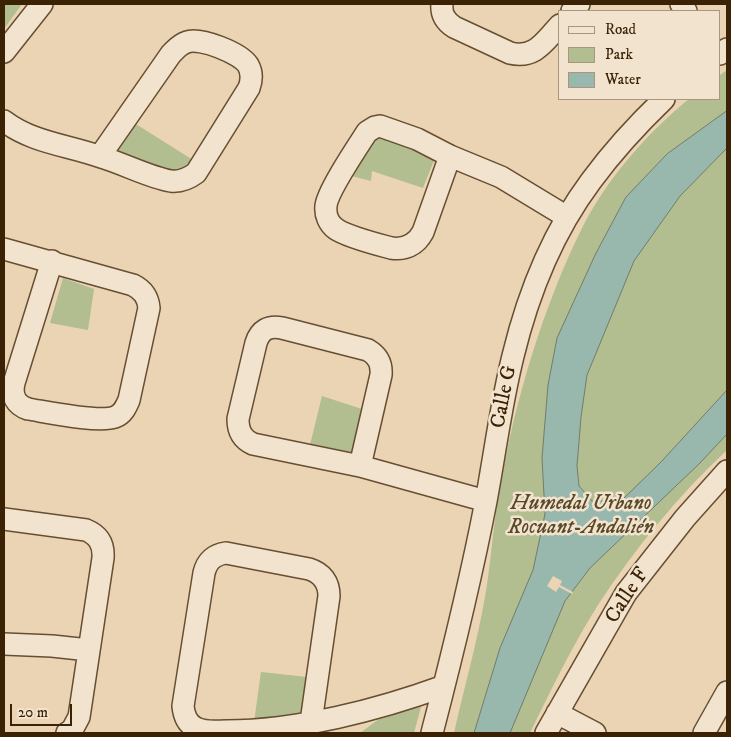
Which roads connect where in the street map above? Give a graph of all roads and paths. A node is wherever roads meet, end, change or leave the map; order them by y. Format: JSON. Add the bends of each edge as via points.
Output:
{"nodes":[{"id":1,"x":42,"y":4,"type":"edge"},
{"id":2,"x":442,"y":4,"type":"edge"},
{"id":3,"x":558,"y":27,"type":"edge"},
{"id":4,"x":4,"y":52,"type":"edge"},
{"id":5,"x":663,"y":100,"type":"edge"},
{"id":6,"x":4,"y":121,"type":"edge"},
{"id":7,"x":100,"y":156,"type":"junction"},
{"id":8,"x":450,"y":156,"type":"junction"},
{"id":9,"x":567,"y":217,"type":"junction"},
{"id":10,"x":4,"y":249,"type":"edge"},
{"id":11,"x":52,"y":261,"type":"junction"},
{"id":12,"x":360,"y":466,"type":"junction"},
{"id":13,"x":727,"y":471,"type":"edge"},
{"id":14,"x":486,"y":501,"type":"junction"},
{"id":15,"x":4,"y":519,"type":"edge"},
{"id":16,"x":4,"y":644,"type":"edge"},
{"id":17,"x":89,"y":650,"type":"junction"},
{"id":18,"x":444,"y":686,"type":"junction"},
{"id":19,"x":727,"y":692,"type":"edge"},
{"id":20,"x":556,"y":713,"type":"junction"},
{"id":21,"x":311,"y":722,"type":"junction"},
{"id":22,"x":67,"y":733,"type":"edge"},
{"id":23,"x":432,"y":733,"type":"edge"},
{"id":24,"x":546,"y":733,"type":"edge"},
{"id":25,"x":595,"y":733,"type":"edge"},
{"id":26,"x":704,"y":733,"type":"edge"}],
"edges":[{"from":1,"to":4,"type":"street"},
{"from":2,"to":3,"type":"street","via":[[449,24],[518,55],[533,52]]},
{"from":5,"to":9,"type":"street","name":"Calle G","via":[[617,148]]},
{"from":6,"to":7,"type":"street","via":[[35,138]]},
{"from":7,"to":7,"type":"street","via":[[172,181],[191,177],[200,168],[249,88],[252,77],[249,66],[241,58],[208,42],[194,40],[181,45]]},
{"from":8,"to":8,"type":"street","via":[[401,132],[384,127],[371,129],[327,199],[328,219],[341,232],[391,248],[411,245],[423,232]]},
{"from":8,"to":9,"type":"street","via":[[501,177]]},
{"from":9,"to":14,"type":"street","name":"Calle G","via":[[547,256],[515,347]]},
{"from":10,"to":11,"type":"street"},
{"from":11,"to":11,"type":"street","via":[[13,394],[18,404],[28,409],[98,419],[114,418],[126,408],[129,400],[149,308],[146,296],[132,285]]},
{"from":12,"to":12,"type":"street","via":[[382,375],[379,360],[368,350],[276,326],[265,329],[256,343],[238,419],[241,435],[253,444]]},
{"from":12,"to":14,"type":"street"},
{"from":13,"to":20,"type":"street","name":"Calle F","via":[[685,518],[626,594]]},
{"from":14,"to":18,"type":"street","name":"Calle G"},
{"from":15,"to":17,"type":"street","via":[[86,530],[100,540],[103,558]]},
{"from":16,"to":17,"type":"street"},
{"from":17,"to":22,"type":"street","via":[[79,717]]},
{"from":18,"to":21,"type":"street","via":[[386,706]]},
{"from":18,"to":23,"type":"street","name":"Calle G"},
{"from":19,"to":26,"type":"street"},
{"from":20,"to":24,"type":"street","name":"Calle F"},
{"from":20,"to":25,"type":"street"},
{"from":21,"to":21,"type":"street","via":[[329,596],[325,579],[309,569],[226,553],[214,556],[204,573],[183,706],[186,719],[194,728],[207,731],[263,729]]}]}
